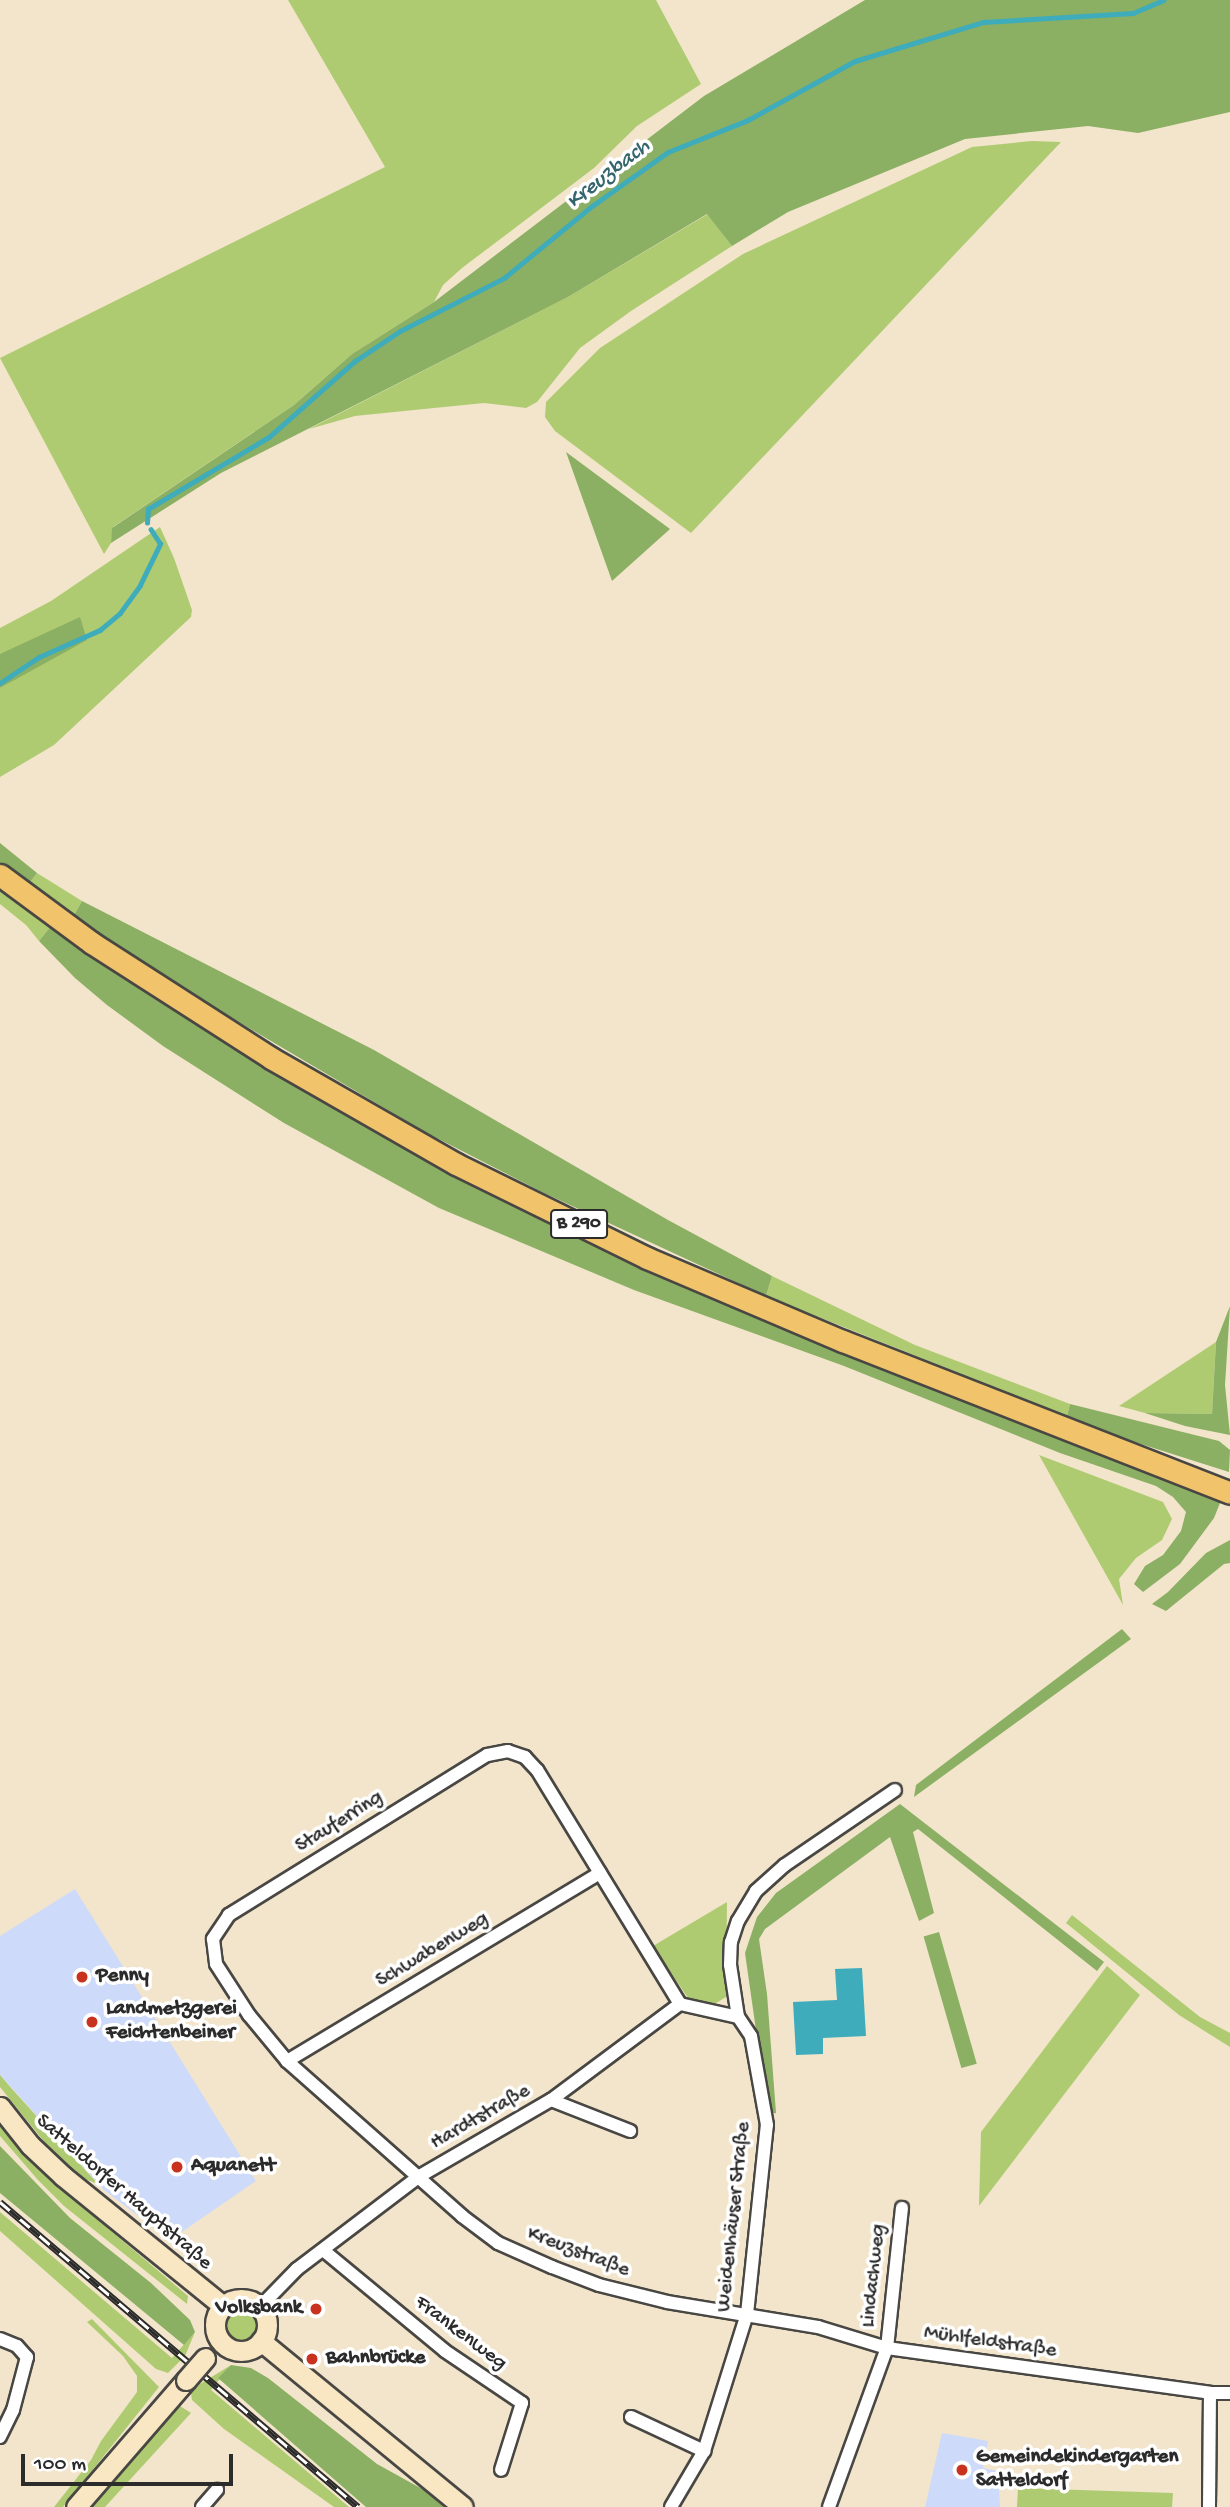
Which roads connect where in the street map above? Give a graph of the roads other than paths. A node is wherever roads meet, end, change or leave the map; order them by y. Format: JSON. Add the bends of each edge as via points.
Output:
{"nodes":[{"id":1,"x":0,"y":875,"type":"edge"},
{"id":2,"x":1230,"y":1493,"type":"edge"},
{"id":3,"x":895,"y":1790,"type":"dead end"},
{"id":4,"x":600,"y":1873,"type":"junction"},
{"id":5,"x":680,"y":2004,"type":"junction"},
{"id":6,"x":738,"y":2017,"type":"junction"},
{"id":7,"x":287,"y":2061,"type":"junction"},
{"id":8,"x":551,"y":2101,"type":"junction"},
{"id":9,"x":0,"y":2107,"type":"edge"},
{"id":10,"x":630,"y":2131,"type":"dead end"},
{"id":11,"x":418,"y":2177,"type":"junction"},
{"id":12,"x":902,"y":2208,"type":"dead end"},
{"id":13,"x":323,"y":2250,"type":"junction"},
{"id":14,"x":223,"y":2306,"type":"junction"},
{"id":15,"x":260,"y":2307,"type":"junction"},
{"id":16,"x":747,"y":2314,"type":"junction"},
{"id":17,"x":0,"y":2339,"type":"edge"},
{"id":18,"x":261,"y":2341,"type":"junction"},
{"id":19,"x":222,"y":2342,"type":"junction"},
{"id":20,"x":887,"y":2348,"type":"junction"},
{"id":21,"x":1210,"y":2393,"type":"junction"},
{"id":22,"x":1230,"y":2393,"type":"edge"},
{"id":23,"x":631,"y":2417,"type":"dead end"},
{"id":24,"x":0,"y":2437,"type":"edge"},
{"id":25,"x":704,"y":2451,"type":"junction"},
{"id":26,"x":501,"y":2470,"type":"dead end"},
{"id":27,"x":218,"y":2490,"type":"dead end"},
{"id":28,"x":76,"y":2507,"type":"edge"},
{"id":29,"x":202,"y":2507,"type":"edge"},
{"id":30,"x":463,"y":2507,"type":"edge"},
{"id":31,"x":671,"y":2507,"type":"edge"},
{"id":32,"x":829,"y":2507,"type":"edge"},
{"id":33,"x":1209,"y":2507,"type":"edge"}],
"edges":[{"from":1,"to":2,"type":"main road","number":"B 290","via":[[92,943],[271,1059],[456,1164],[659,1263],[843,1341]]},
{"from":3,"to":6,"type":"street","name":"Weidenhäuser Straße","via":[[785,1865],[756,1891],[738,1921],[732,1942],[730,1965]]},
{"from":4,"to":5,"type":"street","name":"Stauferring"},
{"from":4,"to":7,"type":"street","name":"Schwabenweg"},
{"from":4,"to":7,"type":"street","name":"Stauferring","via":[[525,1757],[508,1751],[487,1755],[229,1914],[213,1939],[216,1964]]},
{"from":5,"to":6,"type":"street"},
{"from":5,"to":8,"type":"street","name":"Hardtstraße"},
{"from":6,"to":16,"type":"street","name":"Weidenhäuser Straße","via":[[751,2036],[767,2125]]},
{"from":7,"to":11,"type":"street","name":"Stauferring"},
{"from":8,"to":10,"type":"street"},
{"from":8,"to":11,"type":"street","name":"Hardtstraße"},
{"from":9,"to":14,"type":"street","name":"Satteldorfer Hauptstraße","via":[[63,2176]]},
{"from":11,"to":13,"type":"street","name":"Hardtstraße"},
{"from":11,"to":16,"type":"street","name":"Kreuzstraße","via":[[498,2243],[552,2267],[599,2285],[667,2302]]},
{"from":12,"to":20,"type":"street","name":"Lindachweg"},
{"from":13,"to":15,"type":"street","name":"Hardtstraße"},
{"from":13,"to":26,"type":"street","name":"Frankenweg","via":[[445,2351],[522,2403]]},
{"from":14,"to":15,"type":"street","via":[[244,2299]]},
{"from":14,"to":19,"type":"street","via":[[215,2321]]},
{"from":15,"to":18,"type":"street","via":[[267,2327]]},
{"from":16,"to":20,"type":"street","name":"Mühlfeldstraße","via":[[818,2327]]},
{"from":16,"to":25,"type":"street","name":"Weidenhäuser Straße"},
{"from":17,"to":24,"type":"street","via":[[17,2346],[27,2357],[13,2410]]},
{"from":18,"to":19,"type":"street","via":[[239,2351]]},
{"from":18,"to":30,"type":"street"},
{"from":19,"to":28,"type":"street","bridge":true},
{"from":20,"to":21,"type":"street","name":"Mühlfeldstraße"},
{"from":20,"to":32,"type":"street","name":"Lindachweg"},
{"from":21,"to":22,"type":"street","name":"Mühlfeldstraße"},
{"from":21,"to":33,"type":"street"},
{"from":23,"to":25,"type":"street"},
{"from":25,"to":31,"type":"street","name":"Weidenhäuser Straße"},
{"from":27,"to":29,"type":"street"}]}
